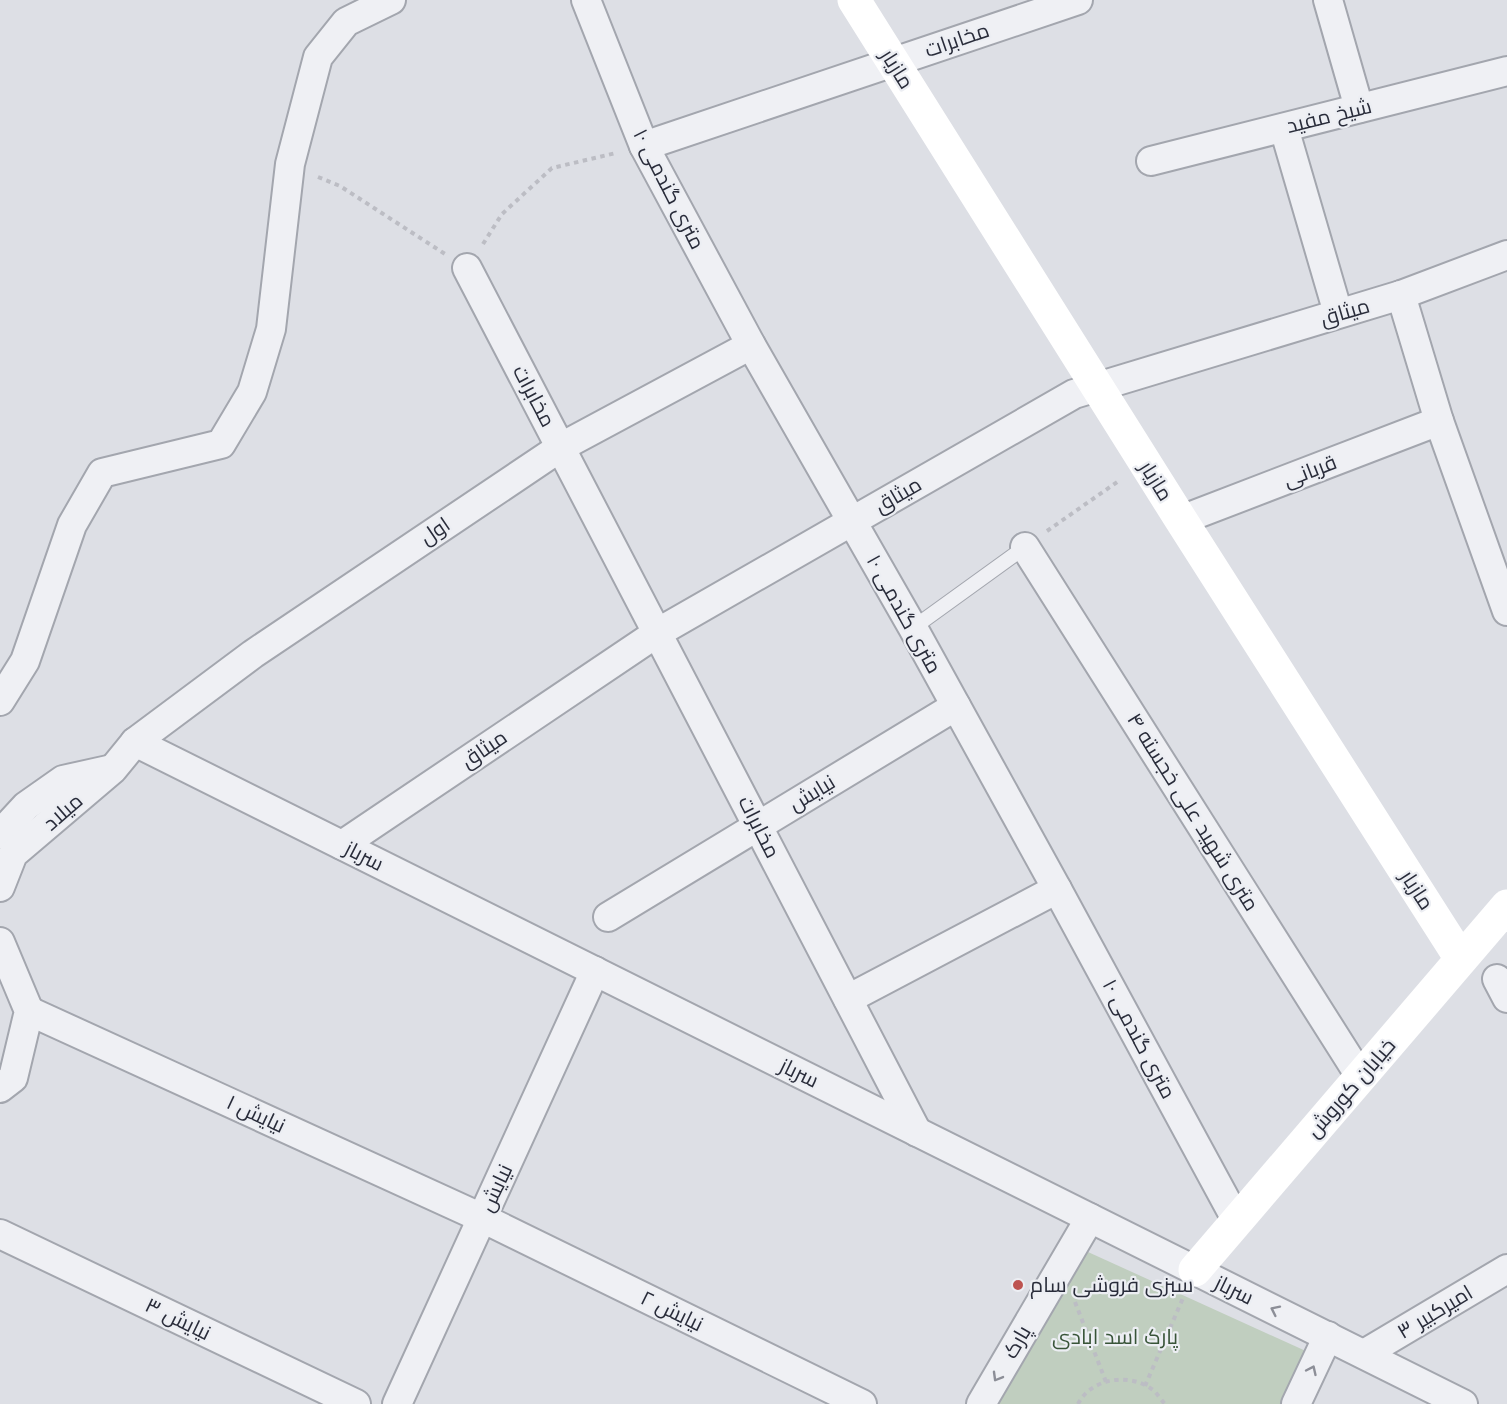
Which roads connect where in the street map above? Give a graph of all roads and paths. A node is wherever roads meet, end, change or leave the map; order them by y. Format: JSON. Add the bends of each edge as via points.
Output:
{"nodes":[{"id":1,"x":391,"y":0,"type":"edge"},
{"id":2,"x":586,"y":0,"type":"edge"},
{"id":3,"x":854,"y":0,"type":"edge"},
{"id":4,"x":1078,"y":0,"type":"edge"},
{"id":5,"x":1328,"y":0,"type":"edge"},
{"id":6,"x":892,"y":62,"type":"junction"},
{"id":7,"x":1507,"y":71,"type":"edge"},
{"id":8,"x":1359,"y":108,"type":"junction"},
{"id":9,"x":1284,"y":128,"type":"junction"},
{"id":10,"x":644,"y":146,"type":"junction"},
{"id":11,"x":1151,"y":161,"type":"dead end"},
{"id":12,"x":290,"y":164,"type":"junction"},
{"id":13,"x":1507,"y":255,"type":"edge"},
{"id":14,"x":467,"y":268,"type":"junction"},
{"id":15,"x":1401,"y":295,"type":"junction"},
{"id":16,"x":1338,"y":313,"type":"junction"},
{"id":17,"x":751,"y":345,"type":"junction"},
{"id":18,"x":1097,"y":388,"type":"junction"},
{"id":19,"x":1439,"y":421,"type":"junction"},
{"id":20,"x":561,"y":447,"type":"junction"},
{"id":21,"x":1144,"y":462,"type":"junction"},
{"id":22,"x":1181,"y":520,"type":"junction"},
{"id":23,"x":852,"y":522,"type":"junction"},
{"id":24,"x":1025,"y":547,"type":"junction"},
{"id":25,"x":1507,"y":611,"type":"edge"},
{"id":26,"x":913,"y":628,"type":"junction"},
{"id":27,"x":657,"y":633,"type":"junction"},
{"id":28,"x":0,"y":701,"type":"edge"},
{"id":29,"x":956,"y":706,"type":"junction"},
{"id":30,"x":135,"y":742,"type":"junction"},
{"id":31,"x":112,"y":769,"type":"junction"},
{"id":32,"x":758,"y":826,"type":"junction"},
{"id":33,"x":0,"y":834,"type":"edge"},
{"id":34,"x":342,"y":845,"type":"junction"},
{"id":35,"x":0,"y":887,"type":"edge"},
{"id":36,"x":1057,"y":889,"type":"junction"},
{"id":37,"x":1507,"y":906,"type":"edge"},
{"id":38,"x":608,"y":917,"type":"dead end"},
{"id":39,"x":0,"y":942,"type":"edge"},
{"id":40,"x":1461,"y":959,"type":"junction"},
{"id":41,"x":595,"y":971,"type":"junction"},
{"id":42,"x":848,"y":999,"type":"junction"},
{"id":43,"x":29,"y":1011,"type":"junction"},
{"id":44,"x":1360,"y":1076,"type":"junction"},
{"id":45,"x":0,"y":1088,"type":"edge"},
{"id":46,"x":917,"y":1132,"type":"junction"},
{"id":47,"x":482,"y":1218,"type":"junction"},
{"id":48,"x":1090,"y":1218,"type":"junction"},
{"id":49,"x":1237,"y":1221,"type":"junction"},
{"id":50,"x":0,"y":1234,"type":"edge"},
{"id":51,"x":1061,"y":1266,"type":"junction"},
{"id":52,"x":1507,"y":1269,"type":"edge"},
{"id":53,"x":1195,"y":1270,"type":"junction"},
{"id":54,"x":1328,"y":1336,"type":"junction"},
{"id":55,"x":1364,"y":1354,"type":"junction"},
{"id":56,"x":1106,"y":1382,"type":"junction"},
{"id":57,"x":1145,"y":1386,"type":"junction"},
{"id":58,"x":356,"y":1404,"type":"edge"},
{"id":59,"x":397,"y":1404,"type":"edge"},
{"id":60,"x":862,"y":1404,"type":"edge"},
{"id":61,"x":981,"y":1404,"type":"edge"},
{"id":62,"x":1078,"y":1404,"type":"edge"},
{"id":63,"x":1165,"y":1404,"type":"edge"},
{"id":64,"x":1296,"y":1404,"type":"edge"},
{"id":65,"x":1463,"y":1404,"type":"edge"}],
"edges":[{"from":1,"to":12,"type":"street","via":[[346,22],[318,57]]},
{"from":2,"to":10,"type":"street","name":"۱۰ متری گندمی"},
{"from":3,"to":6,"type":"street","name":"مازیار"},
{"from":4,"to":6,"type":"street","name":"مخابرات"},
{"from":5,"to":8,"type":"street"},
{"from":6,"to":10,"type":"street","name":"مخابرات"},
{"from":6,"to":18,"type":"street","name":"مازیار"},
{"from":7,"to":8,"type":"street","name":"شیخ مفید"},
{"from":8,"to":9,"type":"street","name":"شیخ مفید"},
{"from":9,"to":11,"type":"street","name":"شیخ مفید"},
{"from":9,"to":16,"type":"street"},
{"from":10,"to":14,"type":"path","via":[[552,168],[502,214]]},
{"from":10,"to":17,"type":"street","name":"۱۰ متری گندمی"},
{"from":12,"to":14,"type":"path","via":[[340,186]]},
{"from":12,"to":28,"type":"street","via":[[271,329],[252,392],[221,444],[102,473],[72,525],[25,662]]},
{"from":13,"to":15,"type":"street","name":"میثاق"},
{"from":14,"to":20,"type":"street","name":"مخابرات"},
{"from":15,"to":16,"type":"street","name":"میثاق"},
{"from":15,"to":19,"type":"street"},
{"from":16,"to":18,"type":"street","name":"میثاق"},
{"from":17,"to":20,"type":"street","name":"اول"},
{"from":17,"to":23,"type":"street","name":"۱۰ متری گندمی"},
{"from":18,"to":21,"type":"street","name":"مازیار"},
{"from":18,"to":23,"type":"street","name":"میثاق","via":[[1074,394]]},
{"from":19,"to":22,"type":"street","name":"قربانی"},
{"from":19,"to":25,"type":"street"},
{"from":20,"to":27,"type":"street","name":"مخابرات"},
{"from":20,"to":30,"type":"street","name":"اول","via":[[253,654]]},
{"from":21,"to":22,"type":"street","name":"مازیار"},
{"from":21,"to":24,"type":"path"},
{"from":22,"to":40,"type":"street","name":"مازیار"},
{"from":23,"to":26,"type":"street","name":"۱۰ متری گندمی"},
{"from":23,"to":27,"type":"street","name":"میثاق"},
{"from":24,"to":26,"type":"lane"},
{"from":24,"to":44,"type":"street","name":"۴ متری شهید علی خجسته"},
{"from":26,"to":29,"type":"street","name":"۱۰ متری گندمی"},
{"from":27,"to":32,"type":"street","name":"مخابرات"},
{"from":27,"to":34,"type":"street","name":"میثاق"},
{"from":29,"to":32,"type":"street","name":"نیایش"},
{"from":29,"to":36,"type":"street","name":"۱۰ متری گندمی"},
{"from":30,"to":31,"type":"street","name":"میلاد"},
{"from":30,"to":34,"type":"street","name":"سرباز"},
{"from":31,"to":33,"type":"street","via":[[63,780],[26,806]]},
{"from":31,"to":35,"type":"street","name":"میلاد","via":[[14,854]]},
{"from":32,"to":38,"type":"street","name":"نیایش"},
{"from":32,"to":42,"type":"street","name":"مخابرات"},
{"from":34,"to":41,"type":"street","name":"سرباز"},
{"from":36,"to":42,"type":"street"},
{"from":36,"to":49,"type":"street","name":"۱۰ متری گندمی"},
{"from":37,"to":40,"type":"street","name":"خیابان کوروش"},
{"from":39,"to":43,"type":"street"},
{"from":40,"to":44,"type":"street","name":"خیابان کوروش"},
{"from":41,"to":46,"type":"street","name":"سرباز"},
{"from":41,"to":47,"type":"street","name":"نیایش"},
{"from":42,"to":46,"type":"street","name":"مخابرات"},
{"from":43,"to":45,"type":"street","via":[[13,1078]]},
{"from":43,"to":47,"type":"street","name":"نیایش ۱"},
{"from":44,"to":49,"type":"street","name":"خیابان کوروش"},
{"from":46,"to":48,"type":"street","name":"سرباز"},
{"from":47,"to":59,"type":"street","name":"نیایش"},
{"from":47,"to":60,"type":"street","name":"نیایش ۲"},
{"from":48,"to":51,"type":"street","name":"پارک"},
{"from":48,"to":53,"type":"street","name":"سرباز"},
{"from":49,"to":53,"type":"street","name":"خیابان کوروش"},
{"from":50,"to":58,"type":"street","name":"نیایش ۳"},
{"from":51,"to":56,"type":"path"},
{"from":51,"to":61,"type":"street","name":"پارک","one_way":true},
{"from":52,"to":55,"type":"street","name":"امیرکبیر ۳"},
{"from":54,"to":53,"type":"street","name":"سرباز","one_way":true},
{"from":53,"to":57,"type":"path"},
{"from":54,"to":55,"type":"street","name":"سرباز"},
{"from":64,"to":54,"type":"street","one_way":true},
{"from":55,"to":65,"type":"street","name":"سرباز"},
{"from":56,"to":57,"type":"path","via":[[1134,1381]]},
{"from":56,"to":62,"type":"path","via":[[1095,1386]]},
{"from":57,"to":63,"type":"path"}]}
